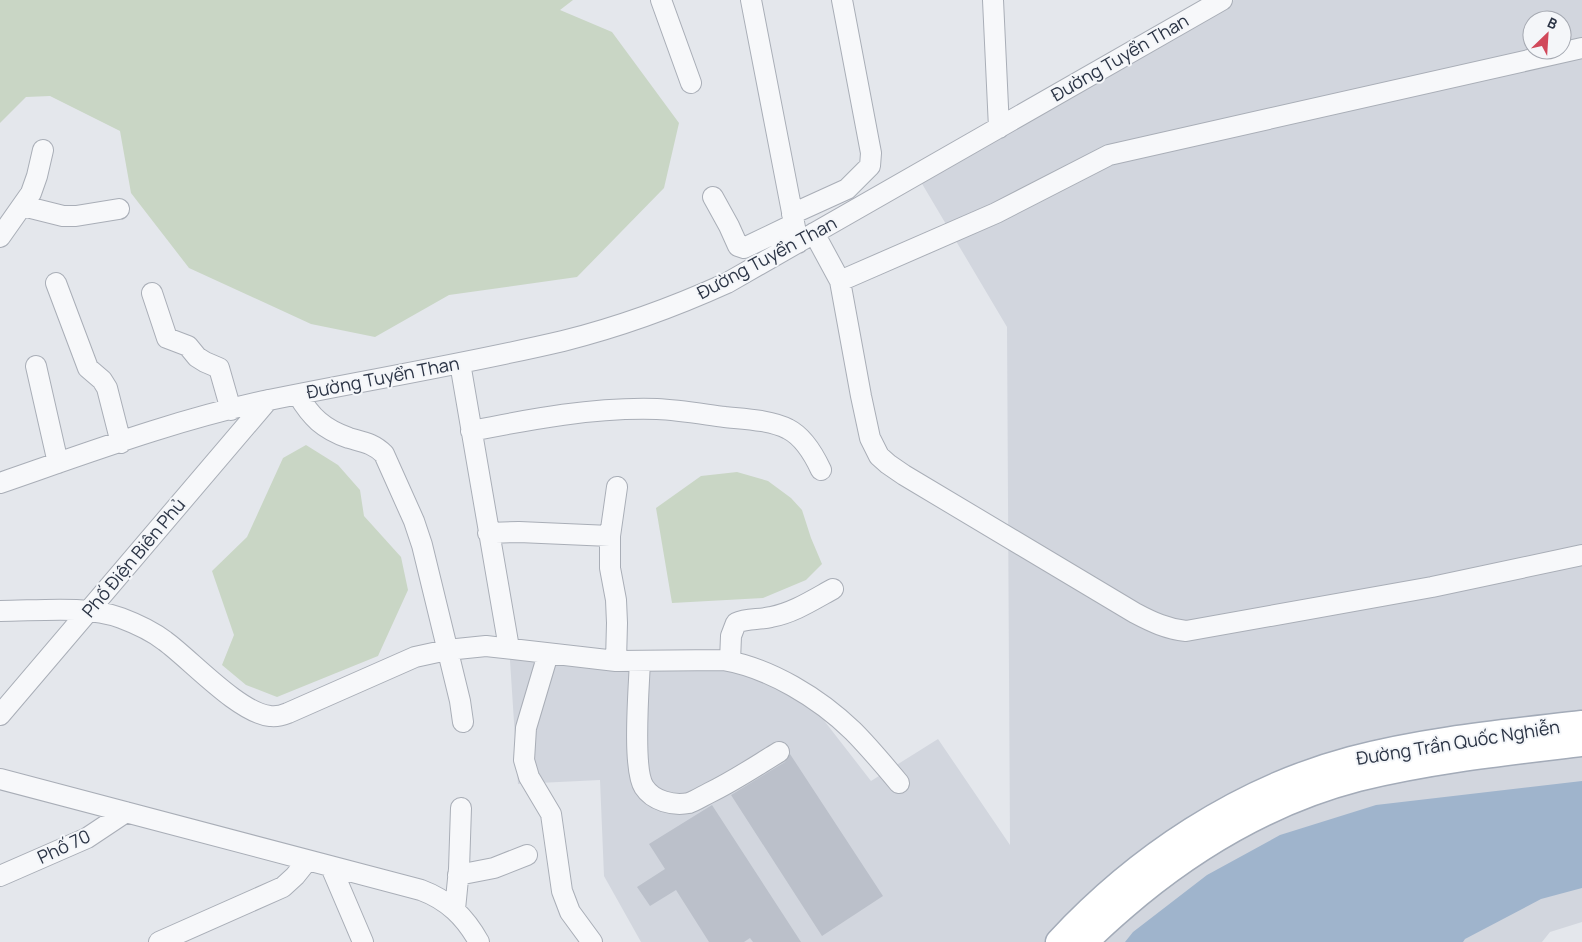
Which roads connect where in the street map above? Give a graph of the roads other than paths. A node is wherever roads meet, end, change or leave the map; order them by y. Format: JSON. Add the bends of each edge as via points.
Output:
{"nodes":[{"id":1,"x":661,"y":0,"type":"edge"},
{"id":2,"x":751,"y":0,"type":"edge"},
{"id":3,"x":842,"y":0,"type":"edge"},
{"id":4,"x":992,"y":0,"type":"edge"},
{"id":5,"x":1222,"y":0,"type":"edge"},
{"id":6,"x":1582,"y":48,"type":"edge"},
{"id":7,"x":691,"y":83,"type":"dead end"},
{"id":8,"x":999,"y":128,"type":"junction"},
{"id":9,"x":44,"y":150,"type":"dead end"},
{"id":10,"x":862,"y":176,"type":"junction"},
{"id":11,"x":713,"y":196,"type":"dead end"},
{"id":12,"x":876,"y":198,"type":"junction"},
{"id":13,"x":23,"y":206,"type":"junction"},
{"id":14,"x":119,"y":209,"type":"dead end"},
{"id":15,"x":793,"y":219,"type":"junction"},
{"id":16,"x":0,"y":237,"type":"edge"},
{"id":17,"x":811,"y":239,"type":"junction"},
{"id":18,"x":840,"y":281,"type":"junction"},
{"id":19,"x":56,"y":284,"type":"dead end"},
{"id":20,"x":152,"y":293,"type":"dead end"},
{"id":21,"x":460,"y":363,"type":"junction"},
{"id":22,"x":36,"y":366,"type":"dead end"},
{"id":23,"x":298,"y":395,"type":"junction"},
{"id":24,"x":268,"y":400,"type":"junction"},
{"id":25,"x":231,"y":410,"type":"junction"},
{"id":26,"x":472,"y":431,"type":"junction"},
{"id":27,"x":121,"y":443,"type":"junction"},
{"id":28,"x":58,"y":463,"type":"junction"},
{"id":29,"x":821,"y":470,"type":"dead end"},
{"id":30,"x":0,"y":483,"type":"edge"},
{"id":31,"x":617,"y":487,"type":"dead end"},
{"id":32,"x":488,"y":533,"type":"junction"},
{"id":33,"x":610,"y":536,"type":"junction"},
{"id":34,"x":1582,"y":555,"type":"edge"},
{"id":35,"x":833,"y":589,"type":"dead end"},
{"id":36,"x":90,"y":610,"type":"junction"},
{"id":37,"x":0,"y":611,"type":"edge"},
{"id":38,"x":508,"y":648,"type":"junction"},
{"id":39,"x":447,"y":650,"type":"junction"},
{"id":40,"x":548,"y":654,"type":"junction"},
{"id":41,"x":616,"y":661,"type":"junction"},
{"id":42,"x":640,"y":661,"type":"junction"},
{"id":43,"x":730,"y":661,"type":"junction"},
{"id":44,"x":0,"y":715,"type":"edge"},
{"id":45,"x":463,"y":722,"type":"dead end"},
{"id":46,"x":1582,"y":724,"type":"edge"},
{"id":47,"x":1582,"y":743,"type":"edge"},
{"id":48,"x":779,"y":752,"type":"dead end"},
{"id":49,"x":0,"y":779,"type":"edge"},
{"id":50,"x":899,"y":783,"type":"dead end"},
{"id":51,"x":460,"y":808,"type":"dead end"},
{"id":52,"x":126,"y":812,"type":"junction"},
{"id":53,"x":527,"y":855,"type":"dead end"},
{"id":54,"x":306,"y":861,"type":"junction"},
{"id":55,"x":331,"y":867,"type":"junction"},
{"id":56,"x":458,"y":875,"type":"junction"},
{"id":57,"x":0,"y":876,"type":"edge"},
{"id":58,"x":455,"y":910,"type":"junction"},
{"id":59,"x":159,"y":942,"type":"edge"},
{"id":60,"x":362,"y":942,"type":"edge"},
{"id":61,"x":478,"y":942,"type":"edge"},
{"id":62,"x":592,"y":942,"type":"edge"},
{"id":63,"x":1059,"y":942,"type":"edge"},
{"id":64,"x":1085,"y":942,"type":"edge"}],
"edges":[{"from":1,"to":7,"type":"street"},
{"from":2,"to":15,"type":"street"},
{"from":3,"to":10,"type":"street","via":[[871,153],[870,166]]},
{"from":4,"to":8,"type":"street"},
{"from":5,"to":8,"type":"street","name":"Đường Tuyển Than"},
{"from":6,"to":18,"type":"street","via":[[1109,155],[996,213]]},
{"from":8,"to":12,"type":"street","name":"Đường Tuyển Than"},
{"from":9,"to":13,"type":"street","via":[[34,184]]},
{"from":10,"to":12,"type":"street"},
{"from":10,"to":15,"type":"street","via":[[847,189]]},
{"from":11,"to":15,"type":"street","via":[[740,248]]},
{"from":12,"to":17,"type":"street","name":"Đường Tuyển Than"},
{"from":13,"to":14,"type":"street","via":[[63,216]]},
{"from":13,"to":16,"type":"street"},
{"from":15,"to":17,"type":"street"},
{"from":17,"to":18,"type":"street","via":[[830,260]]},
{"from":17,"to":21,"type":"street","name":"Đường Tuyển Than","via":[[727,283],[648,315],[564,340]]},
{"from":18,"to":34,"type":"street","via":[[866,421],[879,456],[913,480],[1156,624],[1186,631],[1432,587]]},
{"from":19,"to":27,"type":"street","via":[[88,368],[107,388]]},
{"from":20,"to":25,"type":"street","via":[[167,338],[188,346],[205,362],[219,368]]},
{"from":21,"to":23,"type":"street","name":"Đường Tuyển Than"},
{"from":21,"to":26,"type":"street"},
{"from":22,"to":28,"type":"street"},
{"from":23,"to":24,"type":"street","name":"Đường Tuyển Than"},
{"from":23,"to":39,"type":"street","via":[[316,420],[346,437],[377,447],[384,454],[414,521]]},
{"from":24,"to":25,"type":"street","name":"Đường Tuyển Than"},
{"from":24,"to":36,"type":"street","name":"Phố Điện Biên Phủ"},
{"from":25,"to":27,"type":"street","name":"Đường Tuyển Than"},
{"from":26,"to":29,"type":"street","via":[[577,413],[621,409],[674,411],[788,428],[807,446]]},
{"from":26,"to":32,"type":"street"},
{"from":27,"to":28,"type":"street","name":"Đường Tuyển Than"},
{"from":28,"to":30,"type":"street","name":"Đường Tuyển Than"},
{"from":31,"to":33,"type":"street"},
{"from":32,"to":33,"type":"street"},
{"from":32,"to":38,"type":"street"},
{"from":33,"to":41,"type":"street","via":[[610,568],[616,600]]},
{"from":35,"to":43,"type":"street","via":[[787,613],[736,623],[731,636]]},
{"from":36,"to":37,"type":"street"},
{"from":36,"to":39,"type":"street","via":[[142,627],[165,641],[225,692],[247,707],[269,716],[282,715],[415,657]]},
{"from":36,"to":44,"type":"street","name":"Phố Điện Biên Phủ"},
{"from":38,"to":39,"type":"street","via":[[486,646]]},
{"from":38,"to":40,"type":"street"},
{"from":39,"to":45,"type":"street"},
{"from":40,"to":41,"type":"street"},
{"from":40,"to":62,"type":"street","via":[[526,728],[524,760],[551,814],[562,891],[570,912]]},
{"from":41,"to":42,"type":"street"},
{"from":42,"to":43,"type":"street"},
{"from":42,"to":48,"type":"street","via":[[639,774],[643,786],[657,799],[689,802],[723,786]]},
{"from":43,"to":50,"type":"street","via":[[760,669],[818,702],[852,729]]},
{"from":46,"to":63,"type":"main road","name":"Đường Trần Quốc Nghiễn","via":[[1404,748],[1304,775],[1220,814],[1183,838],[1116,887]]},
{"from":47,"to":64,"type":"main road","name":"Đường Trần Quốc Nghiễn","via":[[1407,768],[1357,779],[1271,810],[1209,843],[1160,876]]},
{"from":49,"to":52,"type":"street"},
{"from":51,"to":56,"type":"street"},
{"from":52,"to":54,"type":"street"},
{"from":52,"to":57,"type":"street","name":"Phố 70","via":[[87,838]]},
{"from":53,"to":56,"type":"street","via":[[494,868]]},
{"from":54,"to":55,"type":"street"},
{"from":54,"to":59,"type":"street","via":[[283,887]]},
{"from":55,"to":58,"type":"street","via":[[421,890]]},
{"from":55,"to":60,"type":"street"},
{"from":56,"to":58,"type":"street"},
{"from":58,"to":61,"type":"street"}]}
